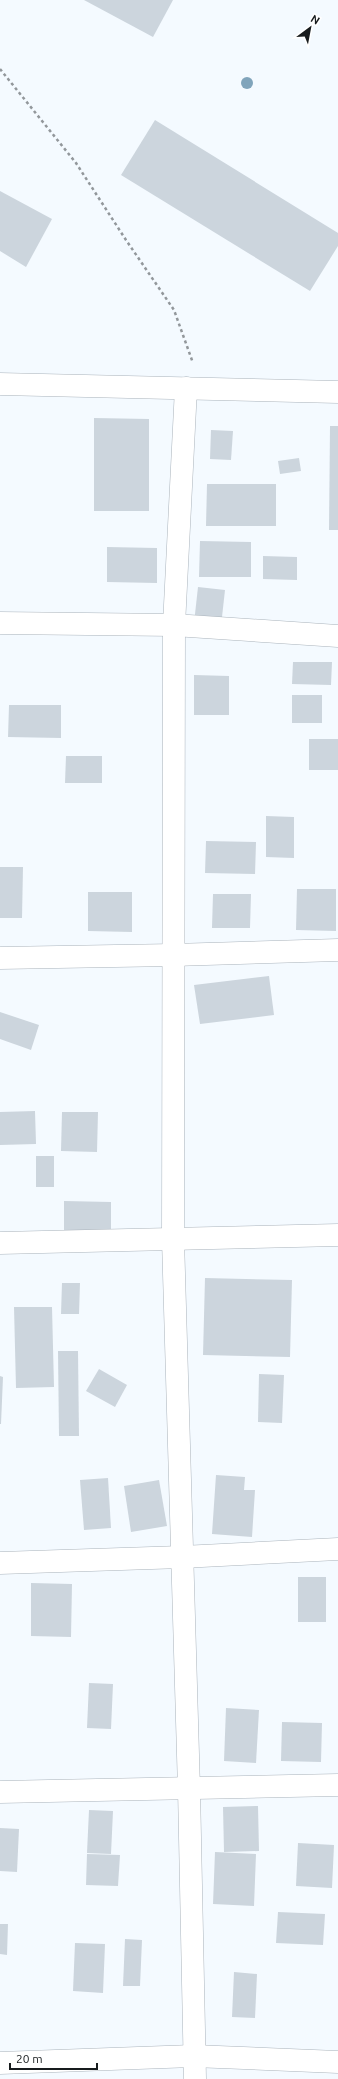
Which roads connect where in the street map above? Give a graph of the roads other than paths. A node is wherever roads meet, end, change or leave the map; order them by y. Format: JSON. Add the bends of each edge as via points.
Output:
{"nodes":[{"id":1,"x":0,"y":384,"type":"edge"},
{"id":2,"x":194,"y":388,"type":"junction"},
{"id":3,"x":338,"y":392,"type":"edge"},
{"id":4,"x":0,"y":623,"type":"edge"},
{"id":5,"x":174,"y":625,"type":"junction"},
{"id":6,"x":338,"y":636,"type":"edge"},
{"id":7,"x":338,"y":950,"type":"edge"},
{"id":8,"x":173,"y":955,"type":"junction"},
{"id":9,"x":0,"y":958,"type":"edge"},
{"id":10,"x":338,"y":1235,"type":"edge"},
{"id":11,"x":173,"y":1239,"type":"junction"},
{"id":12,"x":0,"y":1243,"type":"edge"},
{"id":13,"x":338,"y":1549,"type":"edge"},
{"id":14,"x":182,"y":1557,"type":"junction"},
{"id":15,"x":0,"y":1563,"type":"edge"},
{"id":16,"x":338,"y":1785,"type":"edge"},
{"id":17,"x":189,"y":1789,"type":"junction"},
{"id":18,"x":0,"y":1792,"type":"edge"},
{"id":19,"x":194,"y":2056,"type":"junction"},
{"id":20,"x":338,"y":2062,"type":"edge"},
{"id":21,"x":0,"y":2063,"type":"edge"},
{"id":22,"x":195,"y":2079,"type":"edge"}],
"edges":[{"from":1,"to":2,"type":"street"},
{"from":2,"to":3,"type":"street"},
{"from":2,"to":5,"type":"street"},
{"from":4,"to":5,"type":"street"},
{"from":5,"to":6,"type":"street"},
{"from":5,"to":8,"type":"street"},
{"from":7,"to":8,"type":"street"},
{"from":8,"to":9,"type":"street"},
{"from":8,"to":11,"type":"street"},
{"from":10,"to":11,"type":"street"},
{"from":11,"to":12,"type":"street"},
{"from":11,"to":14,"type":"street"},
{"from":13,"to":14,"type":"street"},
{"from":14,"to":15,"type":"street"},
{"from":14,"to":17,"type":"street"},
{"from":16,"to":17,"type":"street"},
{"from":17,"to":18,"type":"street"},
{"from":17,"to":19,"type":"street"},
{"from":19,"to":20,"type":"street"},
{"from":19,"to":21,"type":"street"},
{"from":19,"to":22,"type":"street"}]}
